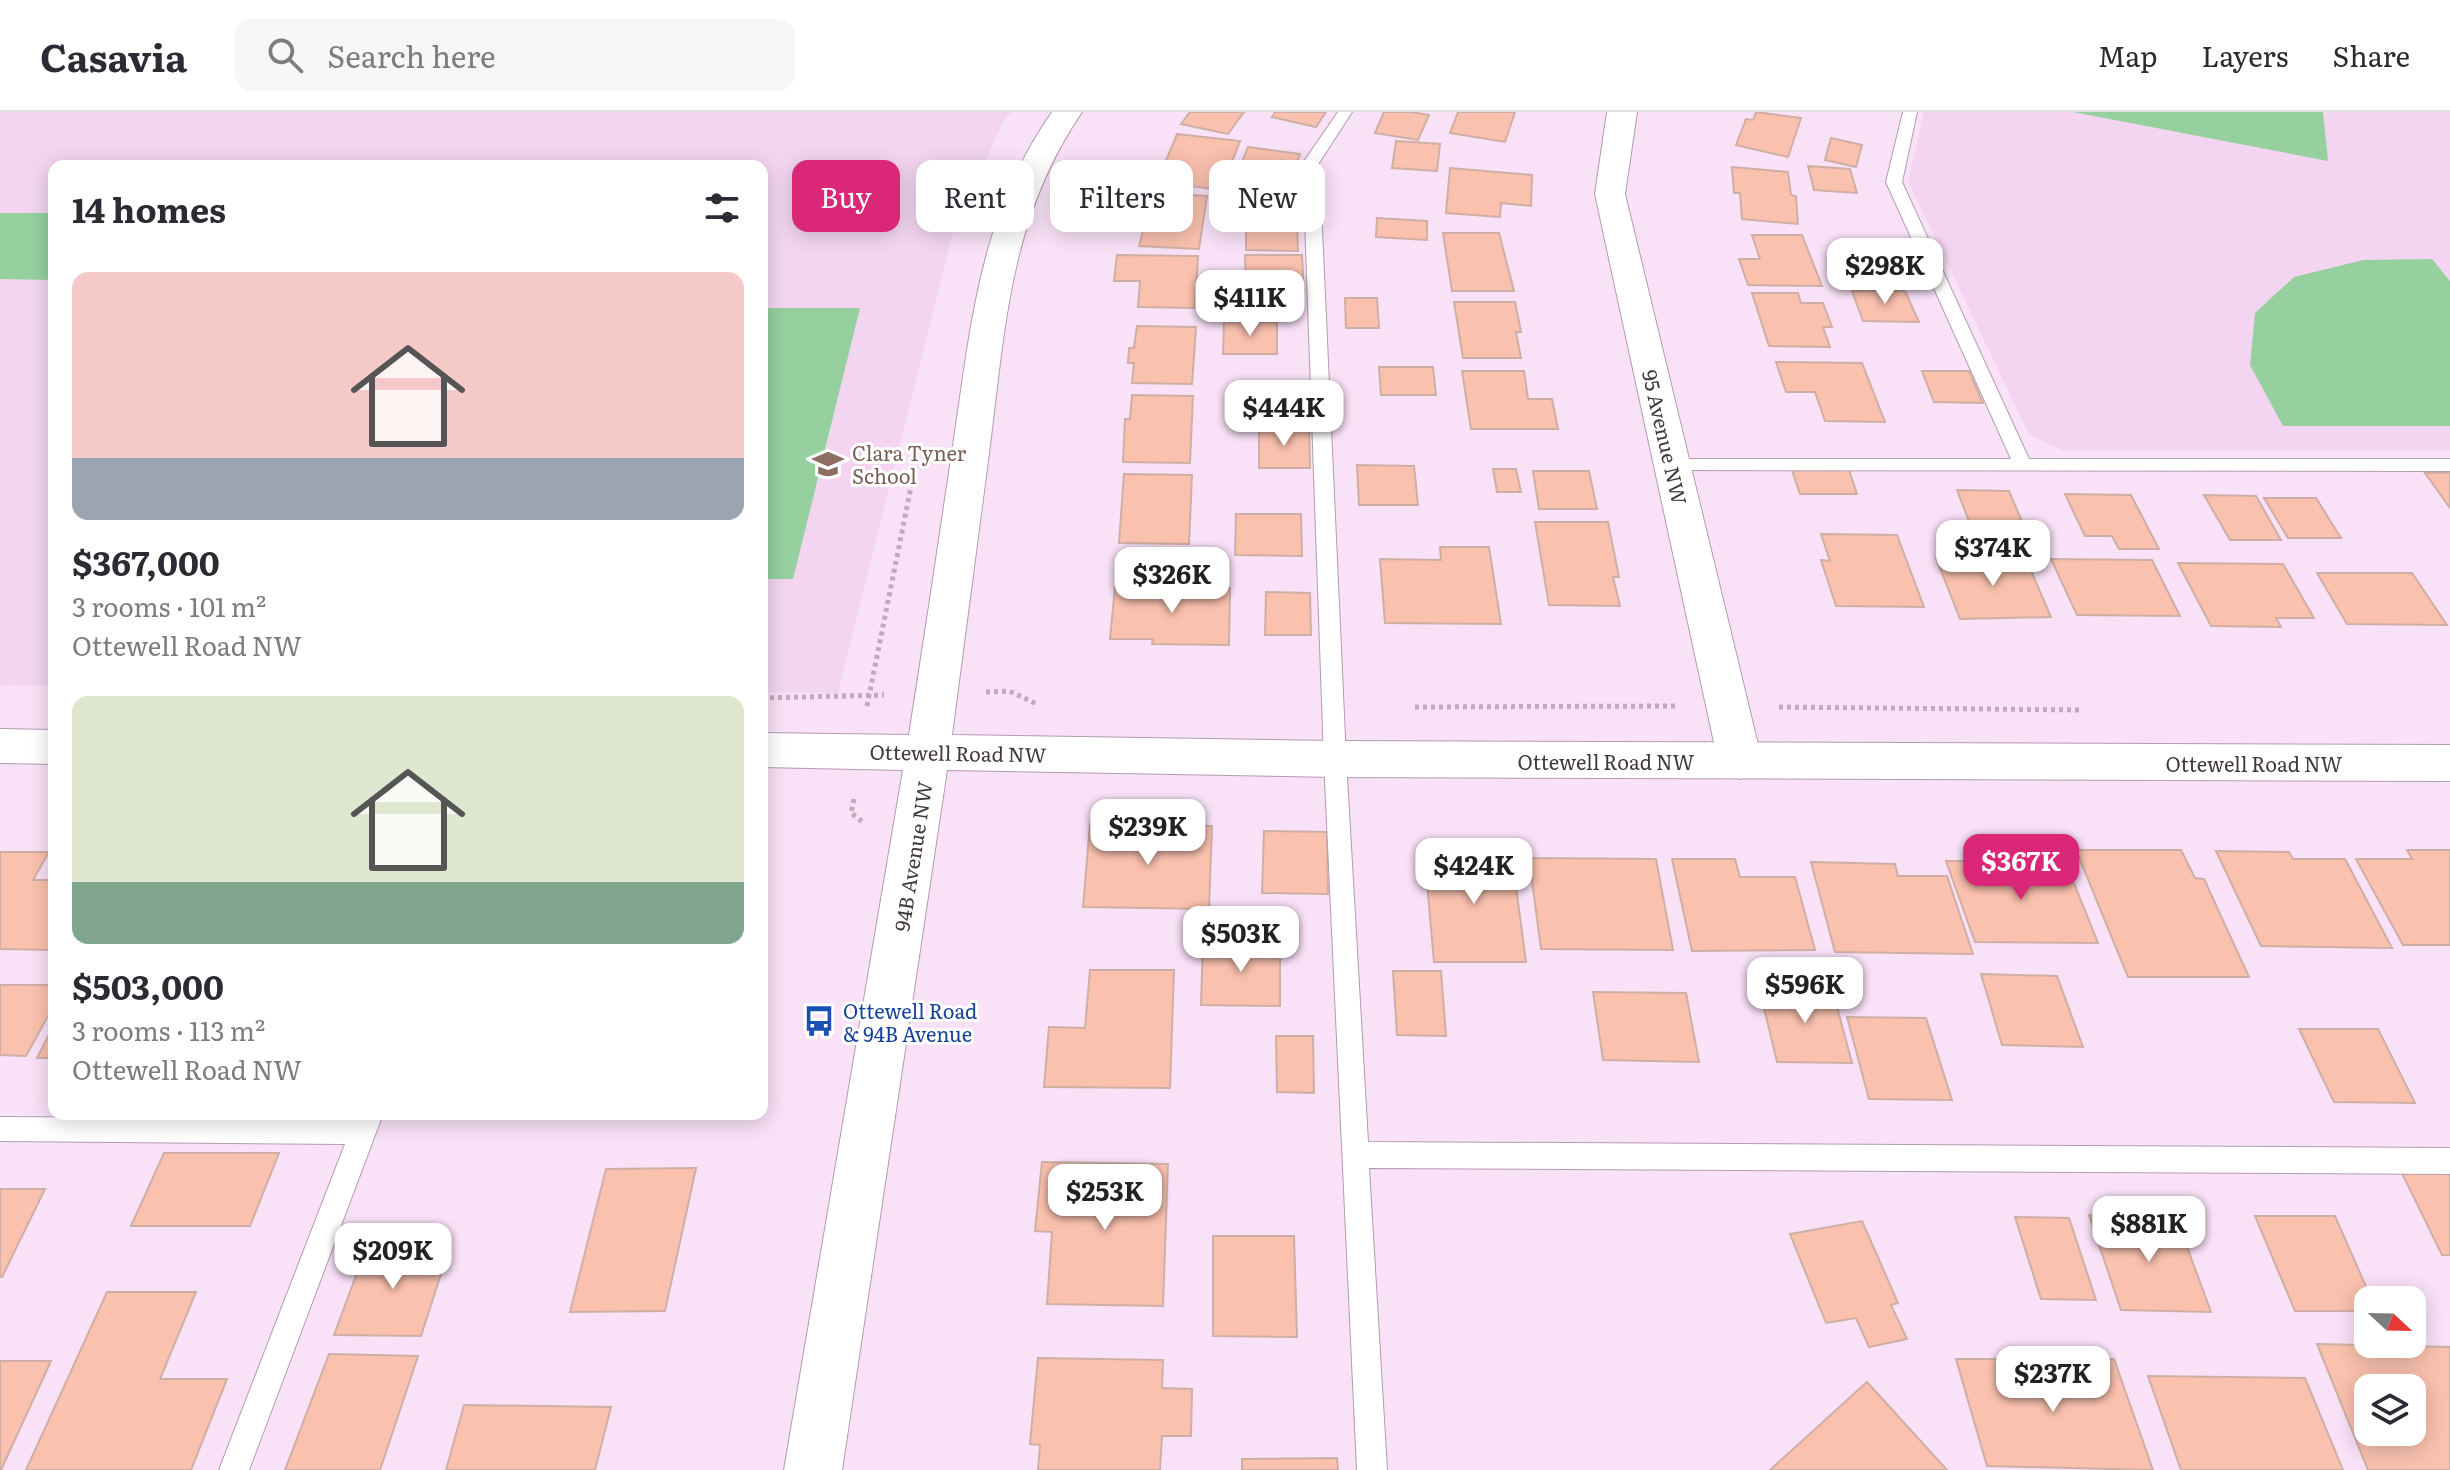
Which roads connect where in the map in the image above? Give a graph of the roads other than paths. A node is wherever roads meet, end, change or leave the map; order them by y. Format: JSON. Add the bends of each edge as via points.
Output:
{"nodes":[{"id":1,"x":1067,"y":112,"type":"edge"},
{"id":2,"x":1345,"y":112,"type":"edge"},
{"id":3,"x":1622,"y":112,"type":"edge"},
{"id":4,"x":1910,"y":112,"type":"edge"},
{"id":5,"x":1672,"y":465,"type":"junction"},
{"id":6,"x":2023,"y":465,"type":"junction"},
{"id":7,"x":2450,"y":465,"type":"edge"},
{"id":8,"x":0,"y":746,"type":"edge"},
{"id":9,"x":48,"y":747,"type":"edge"},
{"id":10,"x":768,"y":750,"type":"edge"},
{"id":11,"x":928,"y":752,"type":"junction"},
{"id":12,"x":1335,"y":759,"type":"junction"},
{"id":13,"x":1740,"y":761,"type":"junction"},
{"id":14,"x":2450,"y":763,"type":"edge"},
{"id":15,"x":366,"y":1123,"type":"edge"},
{"id":16,"x":0,"y":1129,"type":"edge"},
{"id":17,"x":1355,"y":1155,"type":"junction"},
{"id":18,"x":2450,"y":1161,"type":"edge"},
{"id":19,"x":234,"y":1470,"type":"edge"},
{"id":20,"x":813,"y":1470,"type":"edge"},
{"id":21,"x":1372,"y":1470,"type":"edge"}],
"edges":[{"from":1,"to":11,"type":"street","name":"94B Avenue NW","via":[[1032,166],[997,268]]},
{"from":2,"to":12,"type":"lane","via":[[1311,163]]},
{"from":3,"to":5,"type":"street","name":"95 Avenue NW","via":[[1610,194]]},
{"from":4,"to":6,"type":"lane","via":[[1894,182]]},
{"from":5,"to":6,"type":"lane"},
{"from":5,"to":13,"type":"street","name":"95 Avenue NW"},
{"from":6,"to":7,"type":"lane"},
{"from":8,"to":9,"type":"street"},
{"from":10,"to":11,"type":"street","name":"Ottewell Road NW"},
{"from":11,"to":12,"type":"street","name":"Ottewell Road NW"},
{"from":11,"to":20,"type":"street","name":"94B Avenue NW"},
{"from":12,"to":13,"type":"street","name":"Ottewell Road NW"},
{"from":12,"to":17,"type":"lane"},
{"from":13,"to":14,"type":"street","name":"Ottewell Road NW"},
{"from":15,"to":16,"type":"lane"},
{"from":15,"to":19,"type":"lane"},
{"from":17,"to":18,"type":"lane"},
{"from":17,"to":21,"type":"lane"}]}
